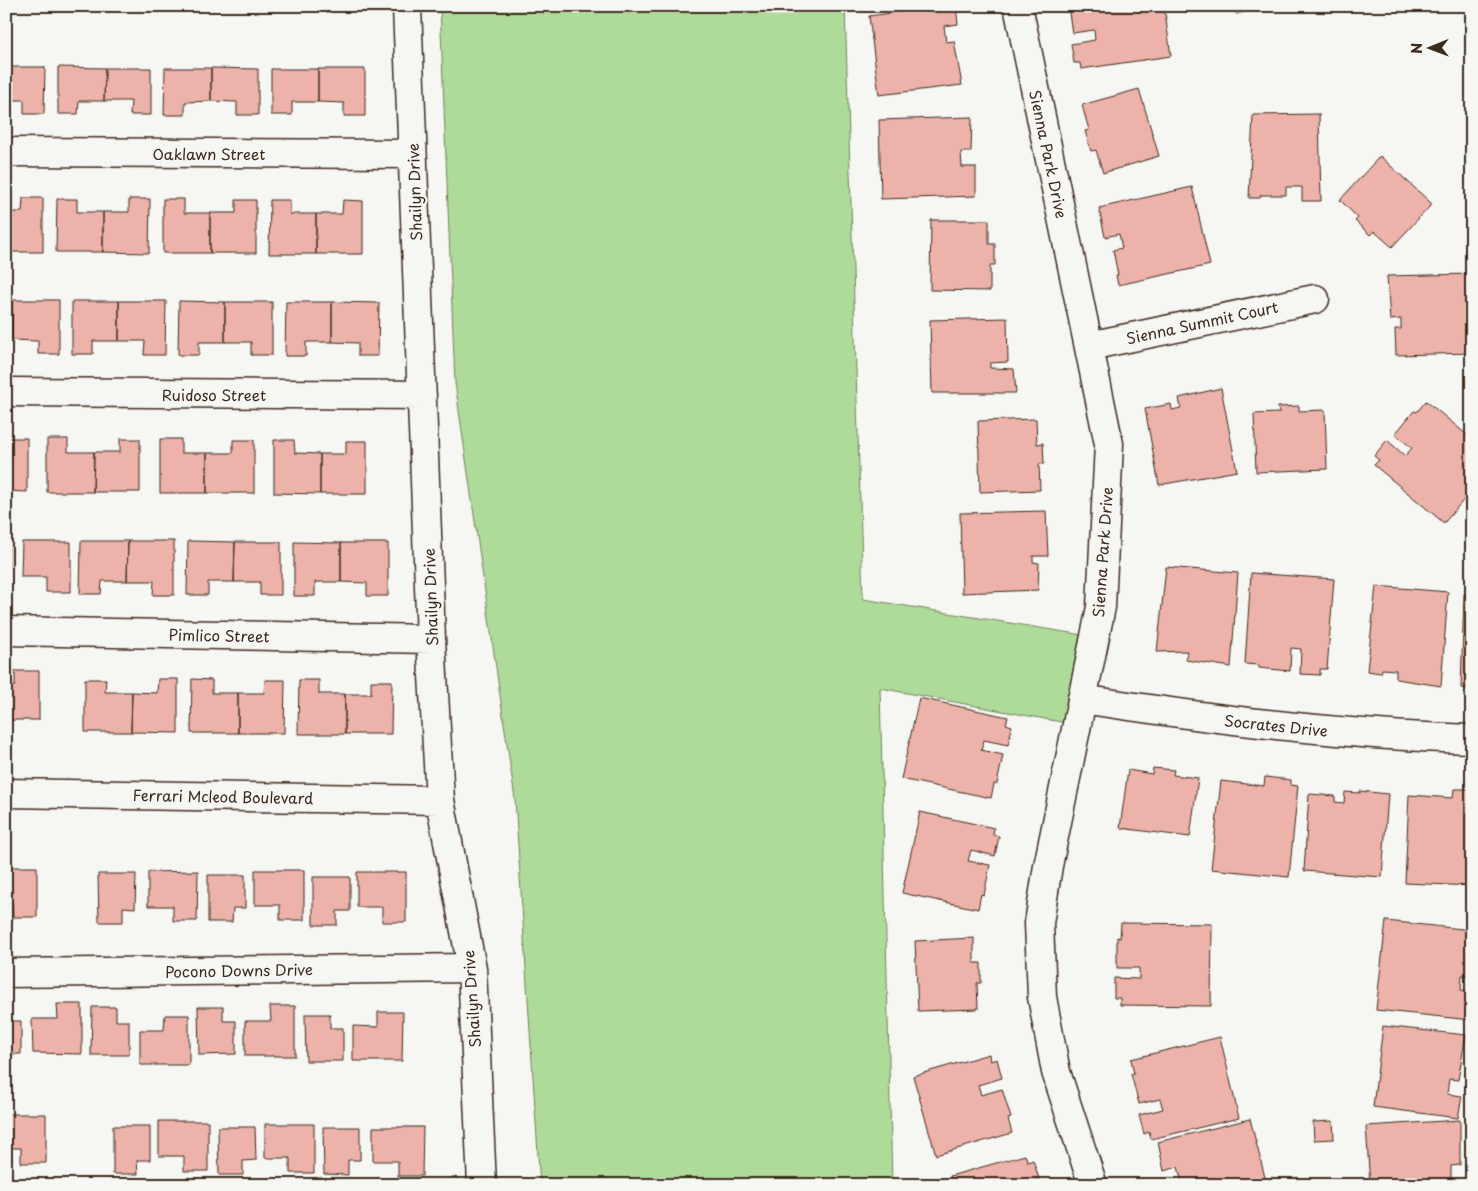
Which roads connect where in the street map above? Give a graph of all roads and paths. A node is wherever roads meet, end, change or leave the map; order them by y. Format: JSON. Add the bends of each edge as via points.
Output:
{"nodes":[{"id":1,"x":407,"y":6,"type":"edge"},
{"id":2,"x":1018,"y":6,"type":"edge"},
{"id":3,"x":6,"y":152,"type":"edge"},
{"id":4,"x":412,"y":154,"type":"junction"},
{"id":5,"x":1315,"y":299,"type":"dead end"},
{"id":6,"x":1089,"y":346,"type":"junction"},
{"id":7,"x":6,"y":392,"type":"edge"},
{"id":8,"x":422,"y":395,"type":"junction"},
{"id":9,"x":6,"y":631,"type":"edge"},
{"id":10,"x":431,"y":639,"type":"junction"},
{"id":11,"x":1082,"y":699,"type":"junction"},
{"id":12,"x":1472,"y":739,"type":"edge"},
{"id":13,"x":6,"y":793,"type":"edge"},
{"id":14,"x":440,"y":800,"type":"junction"},
{"id":15,"x":472,"y":968,"type":"junction"},
{"id":16,"x":6,"y":973,"type":"edge"},
{"id":17,"x":482,"y":1185,"type":"edge"},
{"id":18,"x":1093,"y":1185,"type":"edge"}],
"edges":[{"from":1,"to":4,"type":"street","name":"Shailyn Drive"},
{"from":2,"to":6,"type":"street","name":"Sienna Park Drive"},
{"from":3,"to":4,"type":"street","name":"Oaklawn Street"},
{"from":4,"to":8,"type":"street","name":"Shailyn Drive"},
{"from":5,"to":6,"type":"street","name":"Sienna Summit Court"},
{"from":6,"to":11,"type":"street","name":"Sienna Park Drive","via":[[1109,444],[1101,608]]},
{"from":7,"to":8,"type":"street","name":"Ruidoso Street"},
{"from":8,"to":10,"type":"street","name":"Shailyn Drive"},
{"from":9,"to":10,"type":"street","name":"Pimlico Street"},
{"from":10,"to":14,"type":"street","name":"Shailyn Drive"},
{"from":11,"to":12,"type":"street","name":"Socrates Drive","via":[[1202,718],[1306,729]]},
{"from":11,"to":18,"type":"street","name":"Sienna Park Drive","via":[[1039,923],[1042,997],[1056,1072]]},
{"from":13,"to":14,"type":"street","name":"Ferrari Mcleod Boulevard"},
{"from":14,"to":15,"type":"street","name":"Shailyn Drive"},
{"from":15,"to":16,"type":"street","name":"Pocono Downs Drive"},
{"from":15,"to":17,"type":"street","name":"Shailyn Drive"}]}
